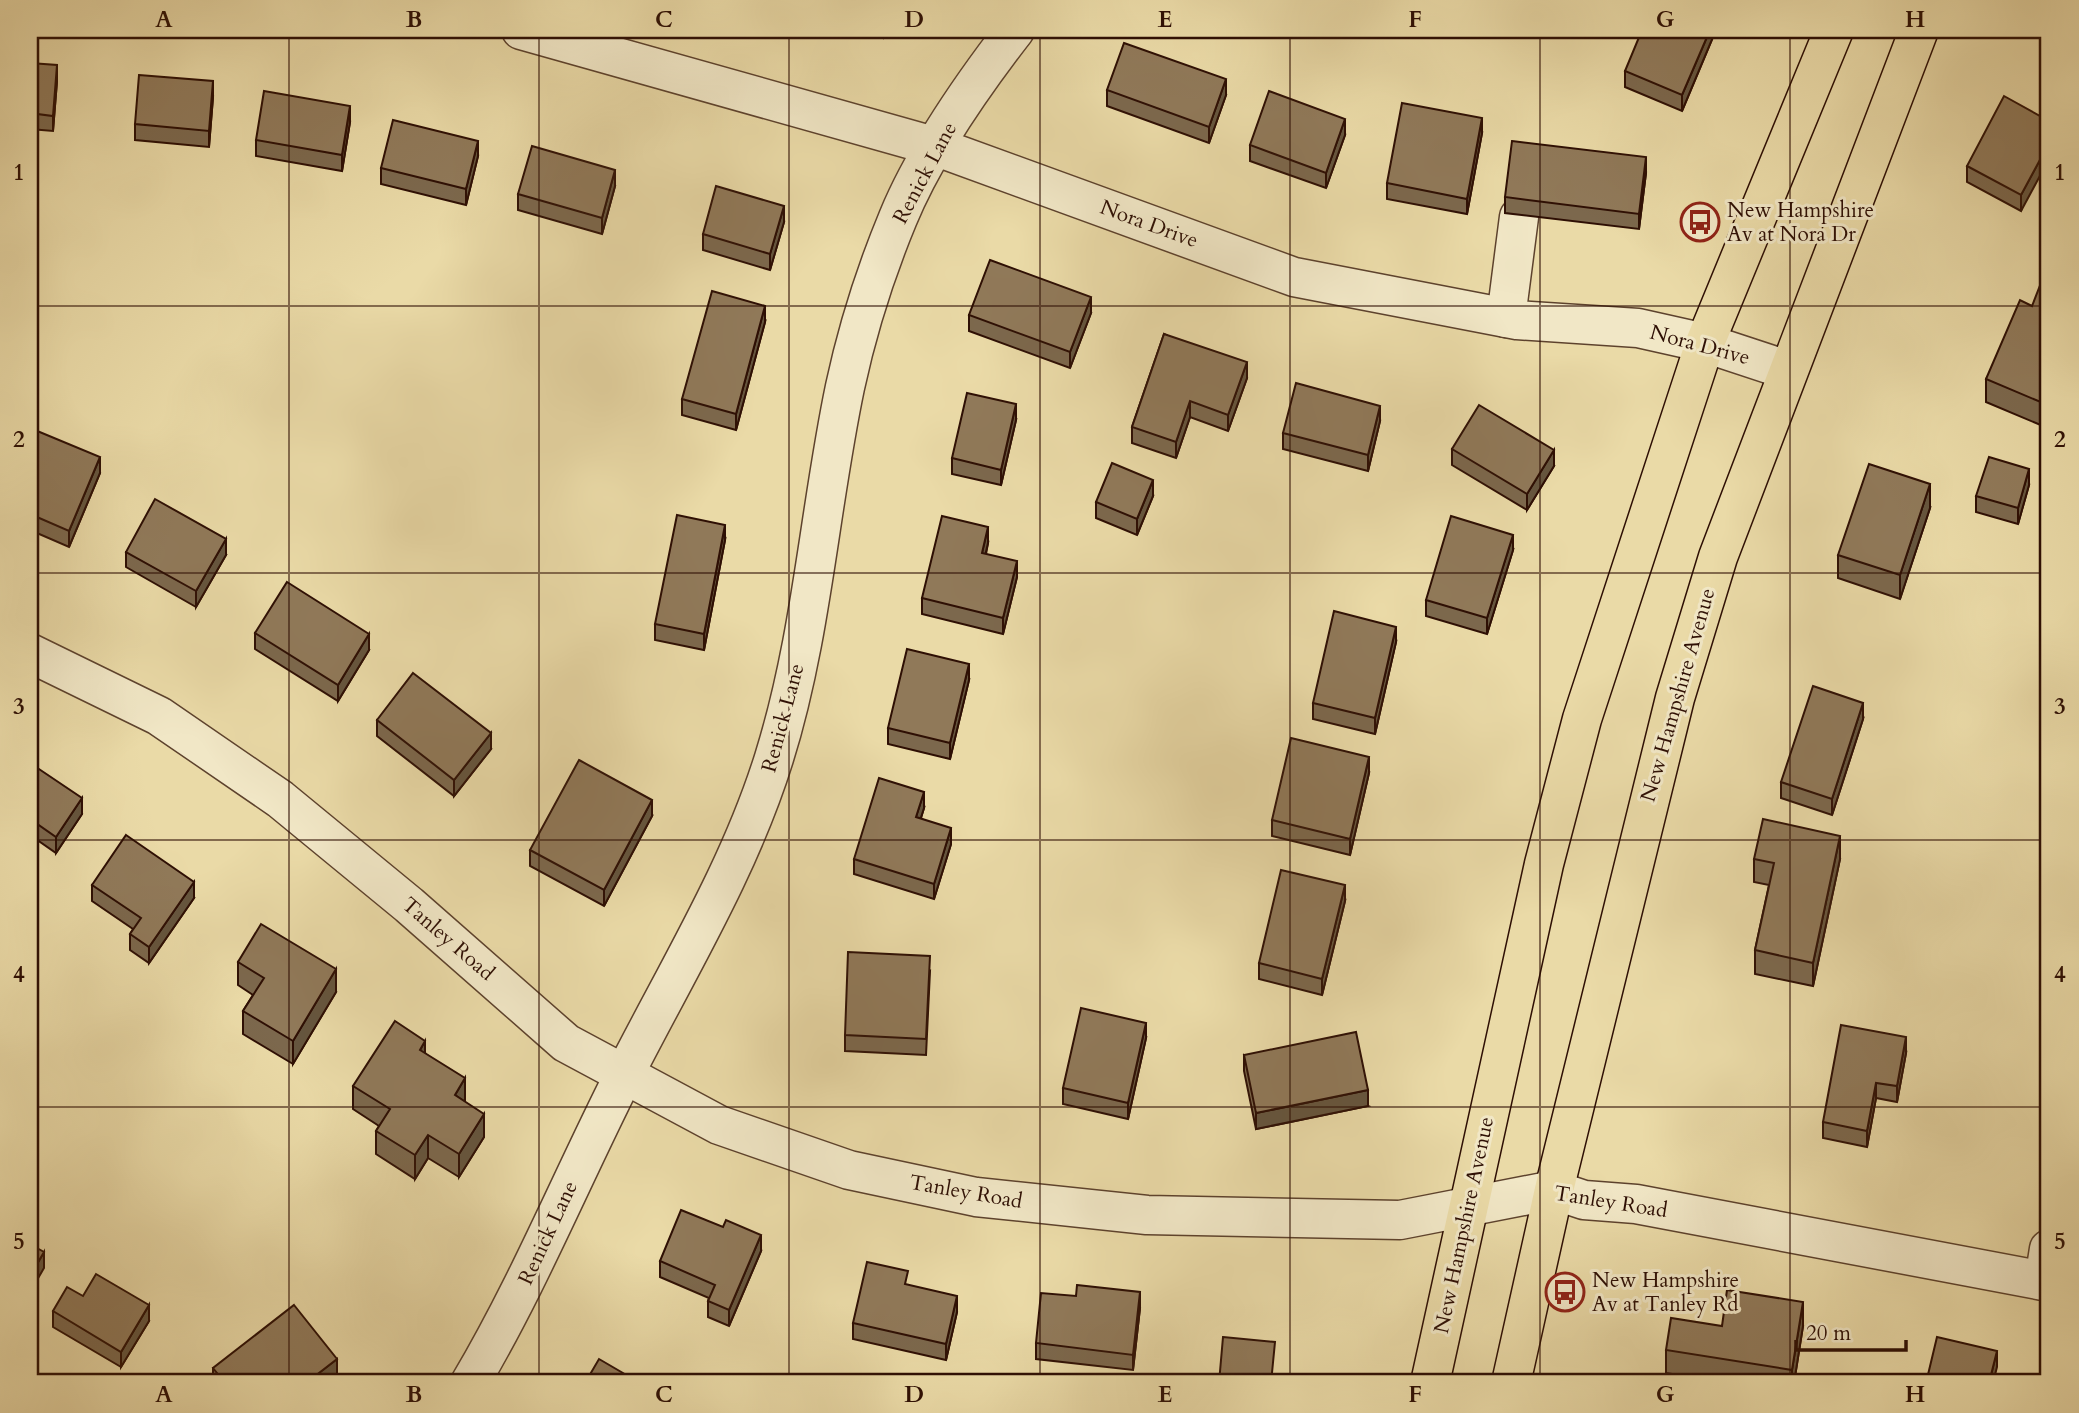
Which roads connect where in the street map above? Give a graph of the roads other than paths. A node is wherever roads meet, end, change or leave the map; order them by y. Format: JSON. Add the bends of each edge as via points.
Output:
{"nodes":[{"id":1,"x":521,"y":30,"type":"edge"},
{"id":2,"x":1015,"y":30,"type":"edge"},
{"id":3,"x":1834,"y":30,"type":"edge"},
{"id":4,"x":1919,"y":30,"type":"edge"},
{"id":5,"x":937,"y":147,"type":"junction"},
{"id":6,"x":1519,"y":217,"type":"edge"},
{"id":7,"x":1506,"y":318,"type":"junction"},
{"id":8,"x":1705,"y":343,"type":"junction"},
{"id":9,"x":1787,"y":370,"type":"junction"},
{"id":10,"x":30,"y":653,"type":"edge"},
{"id":11,"x":624,"y":1075,"type":"junction"},
{"id":12,"x":1554,"y":1190,"type":"junction"},
{"id":13,"x":1467,"y":1206,"type":"junction"},
{"id":14,"x":2047,"y":1270,"type":"edge"},
{"id":15,"x":470,"y":1383,"type":"edge"},
{"id":16,"x":1430,"y":1383,"type":"edge"},
{"id":17,"x":1511,"y":1383,"type":"edge"}],
"edges":[{"from":1,"to":5,"type":"street","name":"Nora Drive"},
{"from":2,"to":5,"type":"street","name":"Renick Lane","via":[[977,79]]},
{"from":3,"to":8,"type":"main road","name":"New Hampshire Avenue"},
{"from":4,"to":9,"type":"main road","name":"New Hampshire Avenue"},
{"from":5,"to":7,"type":"street","name":"Nora Drive","via":[[1294,277]]},
{"from":5,"to":11,"type":"street","name":"Renick Lane","via":[[898,216],[845,386],[799,665],[774,760],[734,860]]},
{"from":6,"to":7,"type":"street"},
{"from":7,"to":8,"type":"street","name":"Nora Drive","via":[[1639,328]]},
{"from":8,"to":9,"type":"street","name":"Nora Drive"},
{"from":8,"to":13,"type":"main road","name":"New Hampshire Avenue","via":[[1582,719],[1544,864]]},
{"from":9,"to":12,"type":"main road","name":"New Hampshire Avenue","via":[[1718,557],[1675,698]]},
{"from":10,"to":11,"type":"street","name":"Tanley Road","via":[[159,716],[280,799],[566,1043]]},
{"from":11,"to":13,"type":"street","name":"Tanley Road","via":[[732,1130],[849,1170],[976,1197],[1147,1214],[1400,1220]]},
{"from":11,"to":15,"type":"street","name":"Renick Lane","via":[[506,1322]]},
{"from":12,"to":13,"type":"street","name":"Tanley Road"},
{"from":12,"to":14,"type":"street","name":"Tanley Road","via":[[1584,1199]]},
{"from":12,"to":17,"type":"main road","name":"New Hampshire Avenue"},
{"from":13,"to":16,"type":"main road","name":"New Hampshire Avenue"}]}
